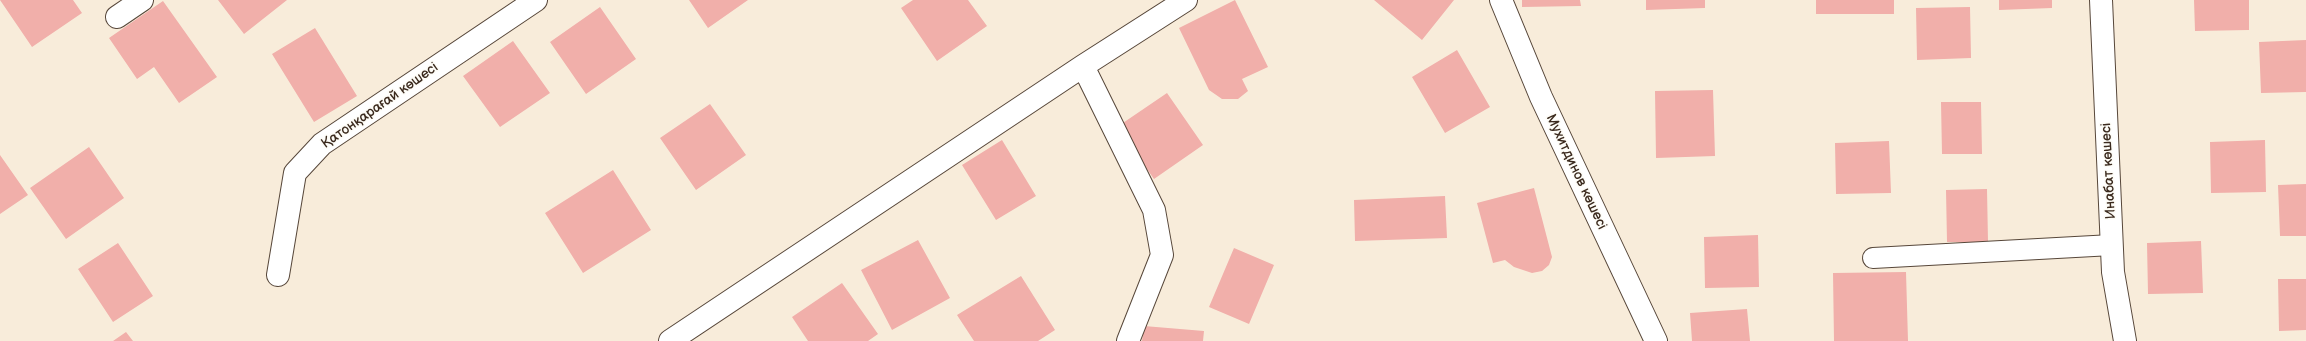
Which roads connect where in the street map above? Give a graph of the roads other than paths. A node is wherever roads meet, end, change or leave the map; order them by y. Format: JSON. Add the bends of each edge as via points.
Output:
{"nodes":[{"id":1,"x":142,"y":0,"type":"edge"},
{"id":2,"x":536,"y":0,"type":"edge"},
{"id":3,"x":1186,"y":0,"type":"edge"},
{"id":4,"x":1501,"y":0,"type":"edge"},
{"id":5,"x":2101,"y":0,"type":"edge"},
{"id":6,"x":117,"y":17,"type":"dead end"},
{"id":7,"x":1082,"y":66,"type":"junction"},
{"id":8,"x":2112,"y":245,"type":"junction"},
{"id":9,"x":1873,"y":258,"type":"dead end"},
{"id":10,"x":278,"y":275,"type":"dead end"},
{"id":11,"x":670,"y":341,"type":"edge"},
{"id":12,"x":1128,"y":341,"type":"edge"},
{"id":13,"x":1656,"y":341,"type":"edge"},
{"id":14,"x":2125,"y":341,"type":"edge"}],
"edges":[{"from":1,"to":6,"type":"street"},
{"from":2,"to":10,"type":"street","name":"Қатонқарағай көшесі","via":[[322,144],[295,173]]},
{"from":3,"to":7,"type":"street"},
{"from":4,"to":13,"type":"street","name":"Мухитдинов көшесі","via":[[1541,97]]},
{"from":5,"to":8,"type":"street","name":"Инабат көшесі"},
{"from":7,"to":11,"type":"street"},
{"from":7,"to":12,"type":"street","via":[[1154,210],[1162,255]]},
{"from":8,"to":9,"type":"lane"},
{"from":8,"to":14,"type":"street","name":"Инабат көшесі","via":[[2113,272]]}]}
